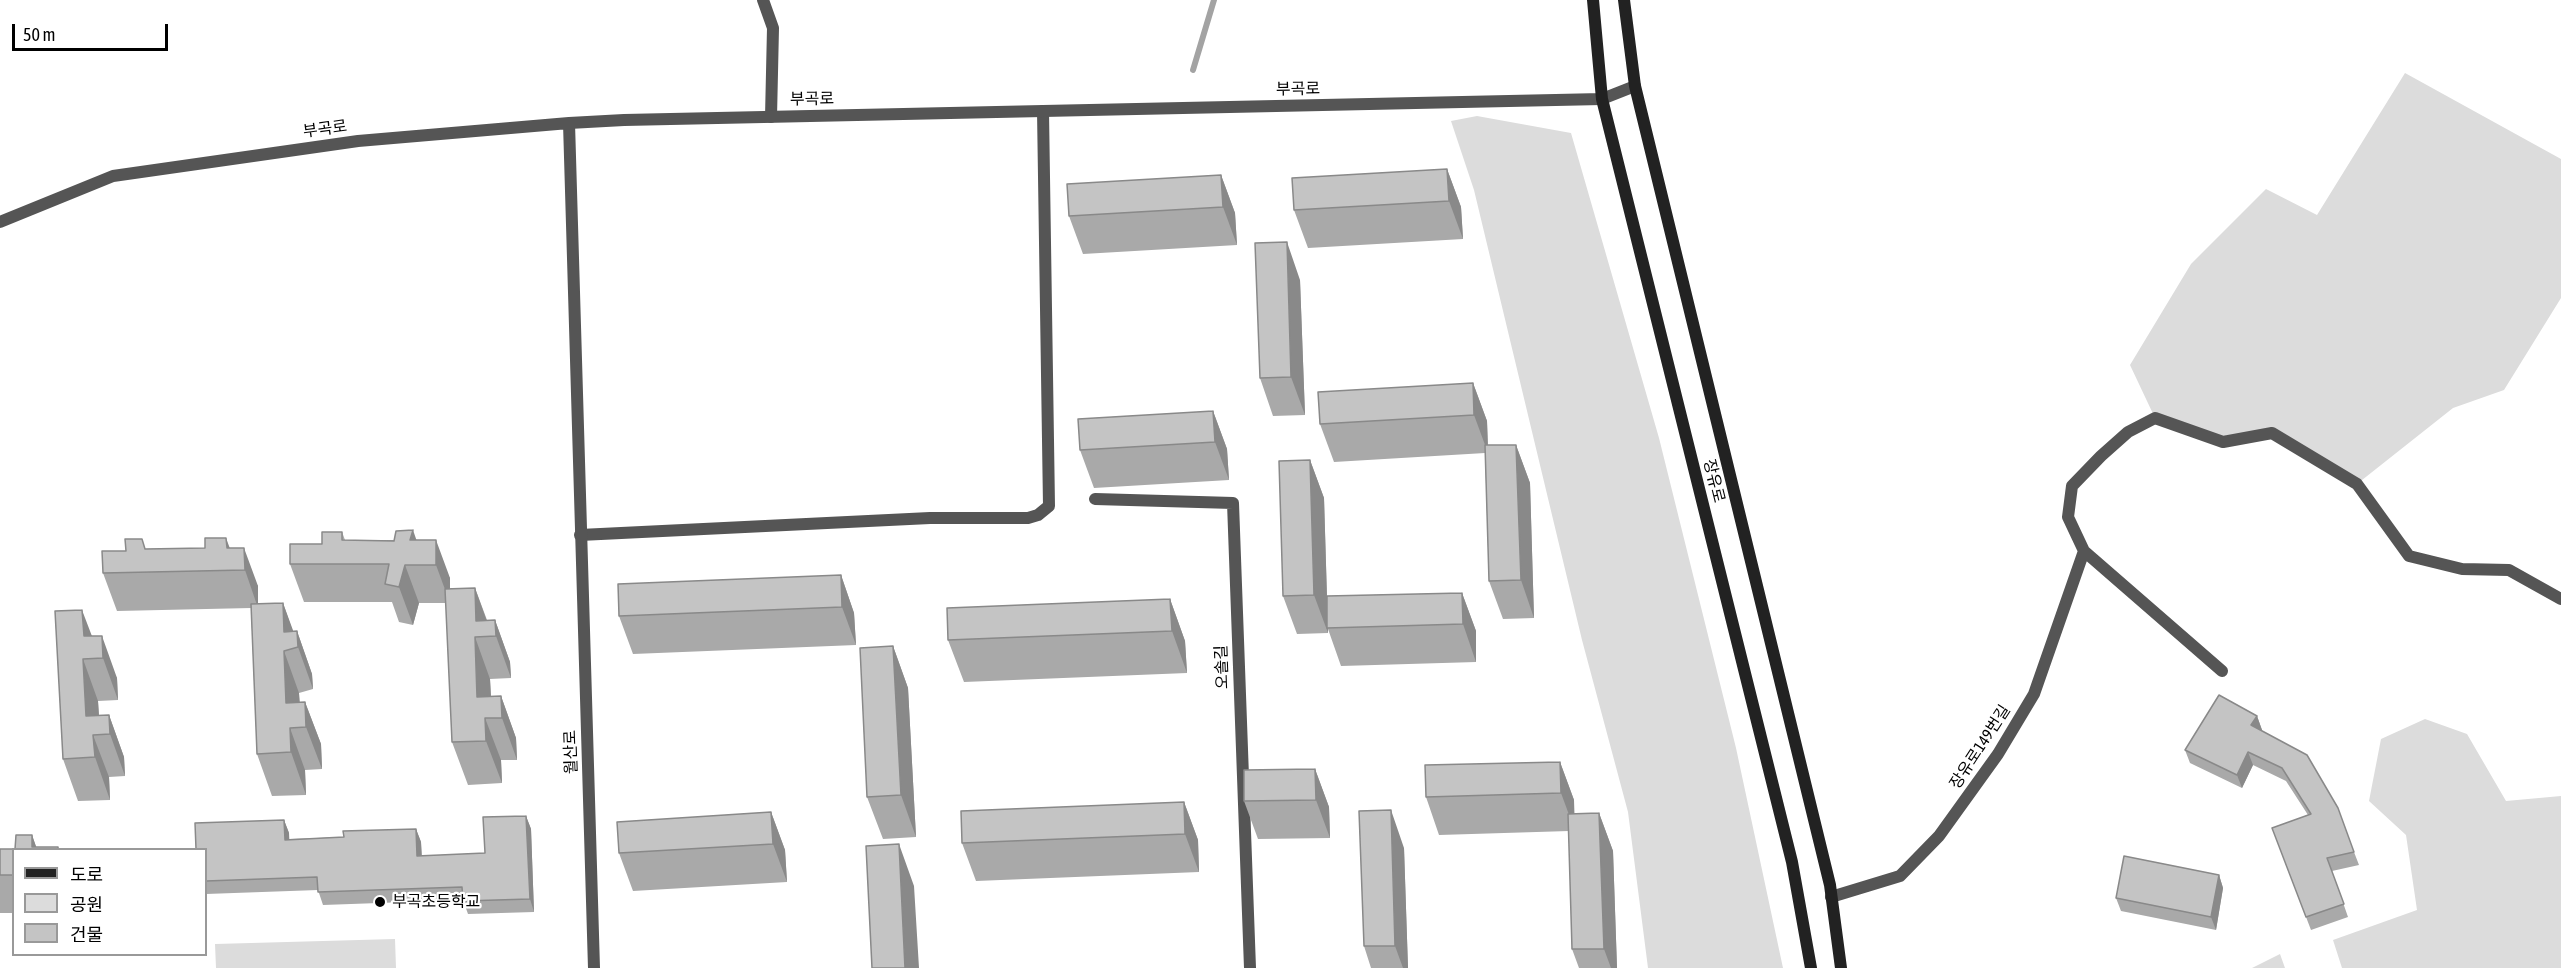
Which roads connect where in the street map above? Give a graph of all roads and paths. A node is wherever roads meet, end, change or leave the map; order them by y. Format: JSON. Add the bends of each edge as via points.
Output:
{"nodes":[{"id":1,"x":763,"y":0,"type":"edge"},
{"id":2,"x":1593,"y":0,"type":"edge"},
{"id":3,"x":1624,"y":0,"type":"edge"},
{"id":4,"x":1635,"y":86,"type":"junction"},
{"id":5,"x":1602,"y":99,"type":"junction"},
{"id":6,"x":1043,"y":111,"type":"junction"},
{"id":7,"x":771,"y":117,"type":"junction"},
{"id":8,"x":569,"y":123,"type":"junction"},
{"id":9,"x":0,"y":222,"type":"edge"},
{"id":10,"x":1095,"y":499,"type":"dead end"},
{"id":11,"x":580,"y":535,"type":"junction"},
{"id":12,"x":2084,"y":551,"type":"junction"},
{"id":13,"x":2561,"y":599,"type":"edge"},
{"id":14,"x":2222,"y":671,"type":"dead end"},
{"id":15,"x":1831,"y":897,"type":"junction"},
{"id":16,"x":594,"y":968,"type":"edge"},
{"id":17,"x":1250,"y":968,"type":"edge"},
{"id":18,"x":1811,"y":968,"type":"edge"},
{"id":19,"x":1841,"y":968,"type":"edge"}],
"edges":[{"from":1,"to":7,"type":"street","via":[[773,28]]},
{"from":2,"to":5,"type":"main road","name":"장유로"},
{"from":3,"to":4,"type":"main road","name":"장유로"},
{"from":4,"to":5,"type":"street","name":"부곡로"},
{"from":4,"to":15,"type":"main road","name":"장유로"},
{"from":5,"to":6,"type":"street","name":"부곡로"},
{"from":5,"to":18,"type":"main road","name":"장유로","via":[[1792,862]]},
{"from":6,"to":7,"type":"street","name":"부곡로"},
{"from":6,"to":11,"type":"street","via":[[1049,506],[1028,518],[930,518]]},
{"from":7,"to":8,"type":"street","name":"부곡로"},
{"from":8,"to":9,"type":"street","name":"부곡로","via":[[358,141],[113,176]]},
{"from":8,"to":11,"type":"street","name":"월산로"},
{"from":10,"to":17,"type":"street","name":"오솔길","via":[[1233,503]]},
{"from":11,"to":16,"type":"street","name":"월산로"},
{"from":12,"to":13,"type":"street","via":[[2068,517],[2072,486],[2128,432],[2154,418],[2223,442],[2272,433],[2357,484],[2409,556],[2462,569],[2509,570]]},
{"from":12,"to":14,"type":"street"},
{"from":12,"to":15,"type":"street","name":"장유로149번길","via":[[2034,694],[1998,754],[1939,836],[1900,876]]},
{"from":15,"to":19,"type":"main road","name":"장유로"}]}
